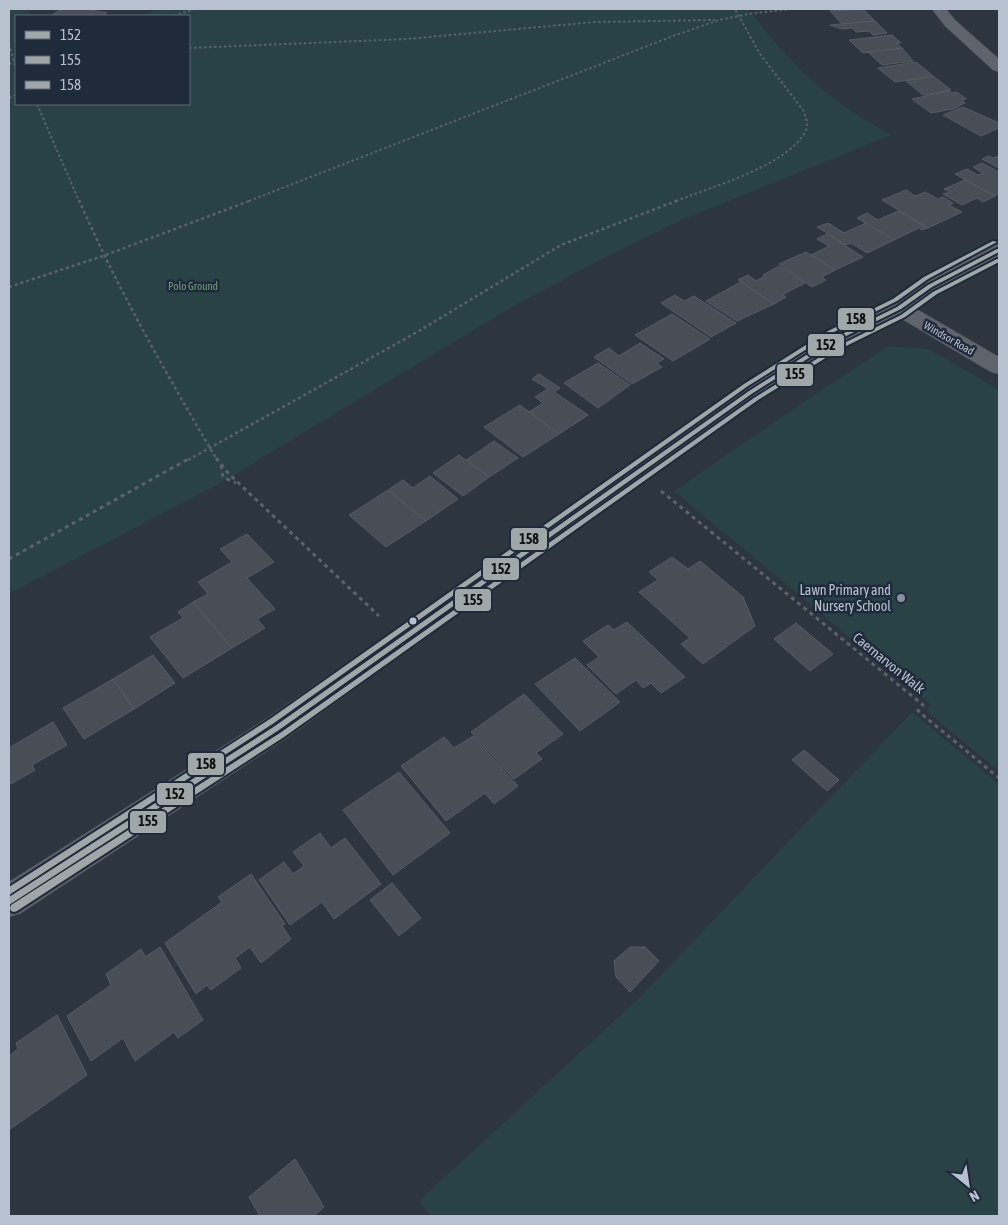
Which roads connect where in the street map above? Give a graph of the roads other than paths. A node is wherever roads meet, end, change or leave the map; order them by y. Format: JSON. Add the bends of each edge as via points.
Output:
{"nodes":[{"id":1,"x":938,"y":9,"type":"edge"},
{"id":2,"x":999,"y":66,"type":"edge"},
{"id":3,"x":999,"y":250,"type":"edge"},
{"id":4,"x":899,"y":308,"type":"junction"},
{"id":5,"x":999,"y":366,"type":"edge"},
{"id":6,"x":9,"y":901,"type":"edge"}],
"edges":[{"from":1,"to":2,"type":"street"},
{"from":3,"to":4,"type":"main road","via":[[930,286]]},
{"from":4,"to":5,"type":"street","name":"Windsor Road"},
{"from":4,"to":6,"type":"main road","via":[[860,326],[751,392],[277,728]]}]}
